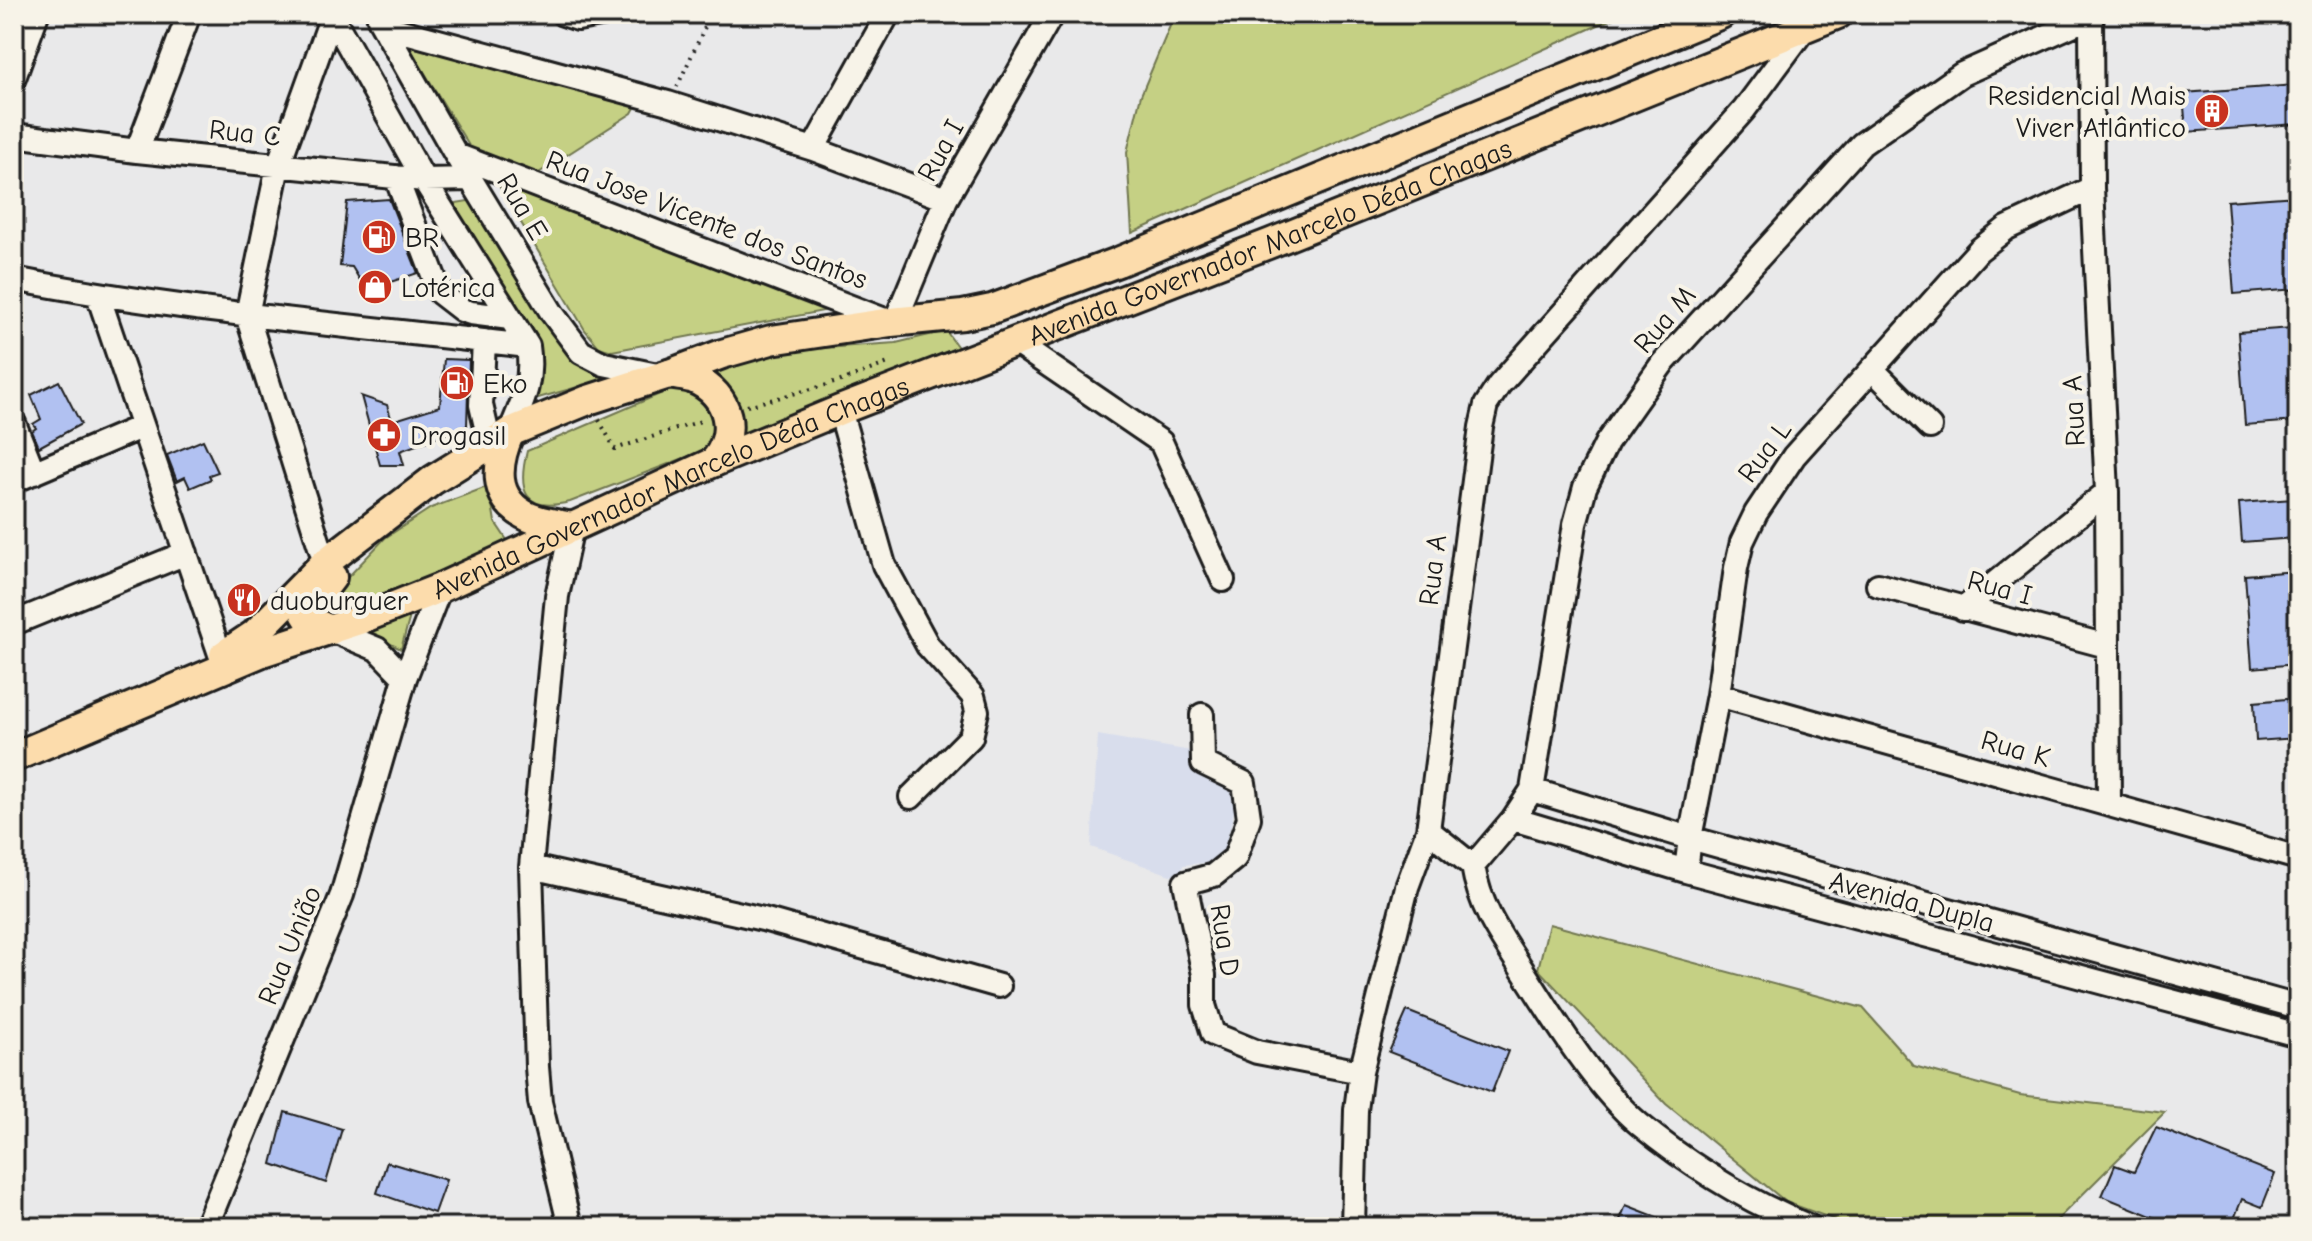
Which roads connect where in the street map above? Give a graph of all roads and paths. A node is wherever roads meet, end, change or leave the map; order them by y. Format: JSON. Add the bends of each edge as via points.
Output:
{"nodes":[{"id":1,"x":37,"y":14,"type":"edge"},
{"id":2,"x":189,"y":14,"type":"edge"},
{"id":3,"x":563,"y":14,"type":"edge"},
{"id":4,"x":606,"y":14,"type":"edge"},
{"id":5,"x":711,"y":14,"type":"edge"},
{"id":6,"x":888,"y":14,"type":"edge"},
{"id":7,"x":1052,"y":14,"type":"edge"},
{"id":8,"x":1721,"y":14,"type":"edge"},
{"id":9,"x":1838,"y":14,"type":"edge"},
{"id":10,"x":332,"y":15,"type":"edge"},
{"id":11,"x":2090,"y":16,"type":"edge"},
{"id":12,"x":380,"y":20,"type":"edge"},
{"id":13,"x":1805,"y":28,"type":"junction"},
{"id":14,"x":14,"y":78,"type":"edge"},
{"id":15,"x":668,"y":103,"type":"junction"},
{"id":16,"x":14,"y":135,"type":"edge"},
{"id":17,"x":813,"y":149,"type":"junction"},
{"id":18,"x":137,"y":151,"type":"junction"},
{"id":19,"x":456,"y":155,"type":"junction"},
{"id":20,"x":278,"y":166,"type":"junction"},
{"id":21,"x":396,"y":177,"type":"junction"},
{"id":22,"x":471,"y":179,"type":"junction"},
{"id":23,"x":424,"y":180,"type":"junction"},
{"id":24,"x":2092,"y":188,"type":"junction"},
{"id":25,"x":946,"y":199,"type":"junction"},
{"id":26,"x":14,"y":279,"type":"edge"},
{"id":27,"x":98,"y":295,"type":"junction"},
{"id":28,"x":247,"y":315,"type":"junction"},
{"id":29,"x":510,"y":318,"type":"junction"},
{"id":30,"x":893,"y":322,"type":"junction"},
{"id":31,"x":484,"y":341,"type":"junction"},
{"id":32,"x":1016,"y":343,"type":"junction"},
{"id":33,"x":528,"y":346,"type":"junction"},
{"id":34,"x":1872,"y":369,"type":"junction"},
{"id":35,"x":666,"y":375,"type":"junction"},
{"id":36,"x":840,"y":410,"type":"junction"},
{"id":37,"x":14,"y":423,"type":"edge"},
{"id":38,"x":141,"y":427,"type":"junction"},
{"id":39,"x":1930,"y":427,"type":"dead end"},
{"id":40,"x":500,"y":438,"type":"junction"},
{"id":41,"x":714,"y":462,"type":"junction"},
{"id":42,"x":24,"y":477,"type":"edge"},
{"id":43,"x":2107,"y":492,"type":"junction"},
{"id":44,"x":381,"y":523,"type":"junction"},
{"id":45,"x":572,"y":527,"type":"junction"},
{"id":46,"x":186,"y":553,"type":"junction"},
{"id":47,"x":325,"y":563,"type":"junction"},
{"id":48,"x":1223,"y":580,"type":"dead end"},
{"id":49,"x":1878,"y":585,"type":"dead end"},
{"id":50,"x":440,"y":588,"type":"junction"},
{"id":51,"x":1963,"y":609,"type":"junction"},
{"id":52,"x":14,"y":623,"type":"edge"},
{"id":53,"x":331,"y":630,"type":"junction"},
{"id":54,"x":2107,"y":646,"type":"junction"},
{"id":55,"x":221,"y":657,"type":"junction"},
{"id":56,"x":405,"y":678,"type":"junction"},
{"id":57,"x":165,"y":693,"type":"junction"},
{"id":58,"x":1718,"y":695,"type":"junction"},
{"id":59,"x":1202,"y":715,"type":"dead end"},
{"id":60,"x":14,"y":757,"type":"edge"},
{"id":61,"x":1532,"y":790,"type":"junction"},
{"id":62,"x":911,"y":797,"type":"dead end"},
{"id":63,"x":2109,"y":805,"type":"junction"},
{"id":64,"x":1513,"y":819,"type":"junction"},
{"id":65,"x":1428,"y":830,"type":"junction"},
{"id":66,"x":1690,"y":838,"type":"junction"},
{"id":67,"x":2298,"y":858,"type":"edge"},
{"id":68,"x":1473,"y":866,"type":"junction"},
{"id":69,"x":531,"y":867,"type":"junction"},
{"id":70,"x":1686,"y":871,"type":"junction"},
{"id":71,"x":999,"y":986,"type":"dead end"},
{"id":72,"x":2298,"y":1007,"type":"edge"},
{"id":73,"x":2298,"y":1035,"type":"edge"},
{"id":74,"x":1361,"y":1072,"type":"junction"},
{"id":75,"x":206,"y":1227,"type":"edge"},
{"id":76,"x":570,"y":1227,"type":"edge"},
{"id":77,"x":1353,"y":1227,"type":"edge"},
{"id":78,"x":1810,"y":1227,"type":"edge"}],
"edges":[{"from":1,"to":14,"type":"street"},
{"from":2,"to":18,"type":"street"},
{"from":3,"to":4,"type":"street","via":[[578,19]]},
{"from":5,"to":15,"type":"path"},
{"from":6,"to":17,"type":"street"},
{"from":7,"to":25,"type":"street","name":"Rua I"},
{"from":8,"to":30,"type":"main road","name":"Avenida Governador Marcelo Déda Chagas","via":[[1118,262],[977,313]]},
{"from":9,"to":13,"type":"main road","name":"Avenida Governador Marcelo Déda Chagas"},
{"from":10,"to":20,"type":"street"},
{"from":10,"to":23,"type":"street"},
{"from":11,"to":24,"type":"street","name":"Rua A"},
{"from":11,"to":61,"type":"street","name":"Rua M","via":[[1962,74],[1862,144],[1670,355],[1618,424],[1578,512]]},
{"from":12,"to":15,"type":"street"},
{"from":12,"to":19,"type":"street","name":"Rua E"},
{"from":13,"to":32,"type":"main road","name":"Avenida Governador Marcelo Déda Chagas"},
{"from":13,"to":65,"type":"street","name":"Rua A","via":[[1744,110],[1486,405]]},
{"from":15,"to":17,"type":"street"},
{"from":16,"to":18,"type":"street","name":"Rua C"},
{"from":17,"to":25,"type":"street"},
{"from":18,"to":20,"type":"street","name":"Rua C"},
{"from":19,"to":22,"type":"street","name":"Rua E"},
{"from":19,"to":30,"type":"street","name":"Rua Jose Vicente dos Santos"},
{"from":20,"to":21,"type":"street","name":"Rua C"},
{"from":20,"to":28,"type":"street"},
{"from":21,"to":23,"type":"street","name":"Rua C"},
{"from":21,"to":29,"type":"street","via":[[440,293],[462,310]]},
{"from":22,"to":23,"type":"street","name":"Rua C"},
{"from":22,"to":35,"type":"street","name":"Rua E","via":[[581,352],[604,364]]},
{"from":23,"to":29,"type":"street"},
{"from":24,"to":34,"type":"street","name":"Rua L","via":[[1990,239]]},
{"from":24,"to":43,"type":"street","name":"Rua A"},
{"from":25,"to":30,"type":"street","name":"Rua I"},
{"from":26,"to":27,"type":"street"},
{"from":27,"to":28,"type":"street"},
{"from":27,"to":38,"type":"street"},
{"from":28,"to":31,"type":"street"},
{"from":28,"to":47,"type":"street"},
{"from":29,"to":33,"type":"street"},
{"from":30,"to":35,"type":"main road","name":"Avenida Governador Marcelo Déda Chagas","via":[[771,340]]},
{"from":31,"to":33,"type":"street"},
{"from":31,"to":40,"type":"street","via":[[481,405]]},
{"from":32,"to":36,"type":"main road","name":"Avenida Governador Marcelo Déda Chagas"},
{"from":32,"to":48,"type":"street","via":[[1161,442]]},
{"from":33,"to":40,"type":"street","via":[[528,389]]},
{"from":34,"to":39,"type":"street"},
{"from":34,"to":58,"type":"street","name":"Rua L","via":[[1794,456],[1751,522],[1736,568]]},
{"from":35,"to":40,"type":"main road","name":"Avenida Governador Marcelo Déda Chagas","via":[[588,400]]},
{"from":35,"to":41,"type":"main road","via":[[693,379],[718,395],[727,412],[728,435]]},
{"from":36,"to":41,"type":"main road","name":"Avenida Governador Marcelo Déda Chagas"},
{"from":36,"to":62,"type":"street","via":[[884,565],[928,646],[973,696],[977,711],[971,737]]},
{"from":37,"to":42,"type":"street"},
{"from":38,"to":42,"type":"street"},
{"from":38,"to":46,"type":"street"},
{"from":40,"to":44,"type":"main road","name":"Avenida Governador Marcelo Déda Chagas","via":[[433,480]]},
{"from":40,"to":45,"type":"main road","via":[[499,486],[508,500],[530,518]]},
{"from":41,"to":45,"type":"main road","name":"Avenida Governador Marcelo Déda Chagas"},
{"from":43,"to":51,"type":"street"},
{"from":43,"to":54,"type":"street","name":"Rua A"},
{"from":44,"to":47,"type":"main road","name":"Avenida Governador Marcelo Déda Chagas"},
{"from":44,"to":53,"type":"main road","via":[[305,613]]},
{"from":45,"to":50,"type":"main road","name":"Avenida Governador Marcelo Déda Chagas"},
{"from":45,"to":69,"type":"street","via":[[557,596]]},
{"from":46,"to":52,"type":"street"},
{"from":46,"to":55,"type":"street"},
{"from":47,"to":55,"type":"main road","name":"Avenida Governador Marcelo Déda Chagas","via":[[254,635]]},
{"from":49,"to":51,"type":"street","name":"Rua I"},
{"from":50,"to":53,"type":"main road","name":"Avenida Governador Marcelo Déda Chagas"},
{"from":50,"to":56,"type":"street","name":"Rua União"},
{"from":51,"to":54,"type":"street","name":"Rua I"},
{"from":53,"to":56,"type":"street","via":[[377,649]]},
{"from":53,"to":57,"type":"main road","name":"Avenida Governador Marcelo Déda Chagas"},
{"from":54,"to":63,"type":"street","name":"Rua A"},
{"from":55,"to":57,"type":"main road","name":"Avenida Governador Marcelo Déda Chagas"},
{"from":56,"to":75,"type":"street","name":"Rua União","via":[[342,895]]},
{"from":57,"to":60,"type":"main road"},
{"from":58,"to":63,"type":"street","name":"Rua K"},
{"from":58,"to":66,"type":"street","name":"Rua L"},
{"from":59,"to":74,"type":"street","name":"Rua D","via":[[1203,763],[1244,783],[1249,818],[1235,858],[1214,875],[1185,883],[1213,1034],[1257,1052]]},
{"from":61,"to":64,"type":"street","name":"Rua M"},
{"from":61,"to":66,"type":"street","name":"Avenida Dupla"},
{"from":63,"to":67,"type":"street","name":"Rua K"},
{"from":64,"to":68,"type":"street","name":"Rua M"},
{"from":64,"to":70,"type":"street","name":"Avenida Dupla"},
{"from":65,"to":68,"type":"street"},
{"from":65,"to":74,"type":"street","name":"Rua A","via":[[1407,887]]},
{"from":66,"to":70,"type":"street","name":"Rua L"},
{"from":66,"to":72,"type":"street","name":"Avenida Dupla"},
{"from":68,"to":78,"type":"street","via":[[1490,918],[1606,1090],[1638,1123],[1733,1189]]},
{"from":69,"to":71,"type":"street","via":[[787,925]]},
{"from":69,"to":76,"type":"street","via":[[540,1102]]},
{"from":70,"to":73,"type":"street","name":"Avenida Dupla"},
{"from":74,"to":77,"type":"street","name":"Rua A"}]}
